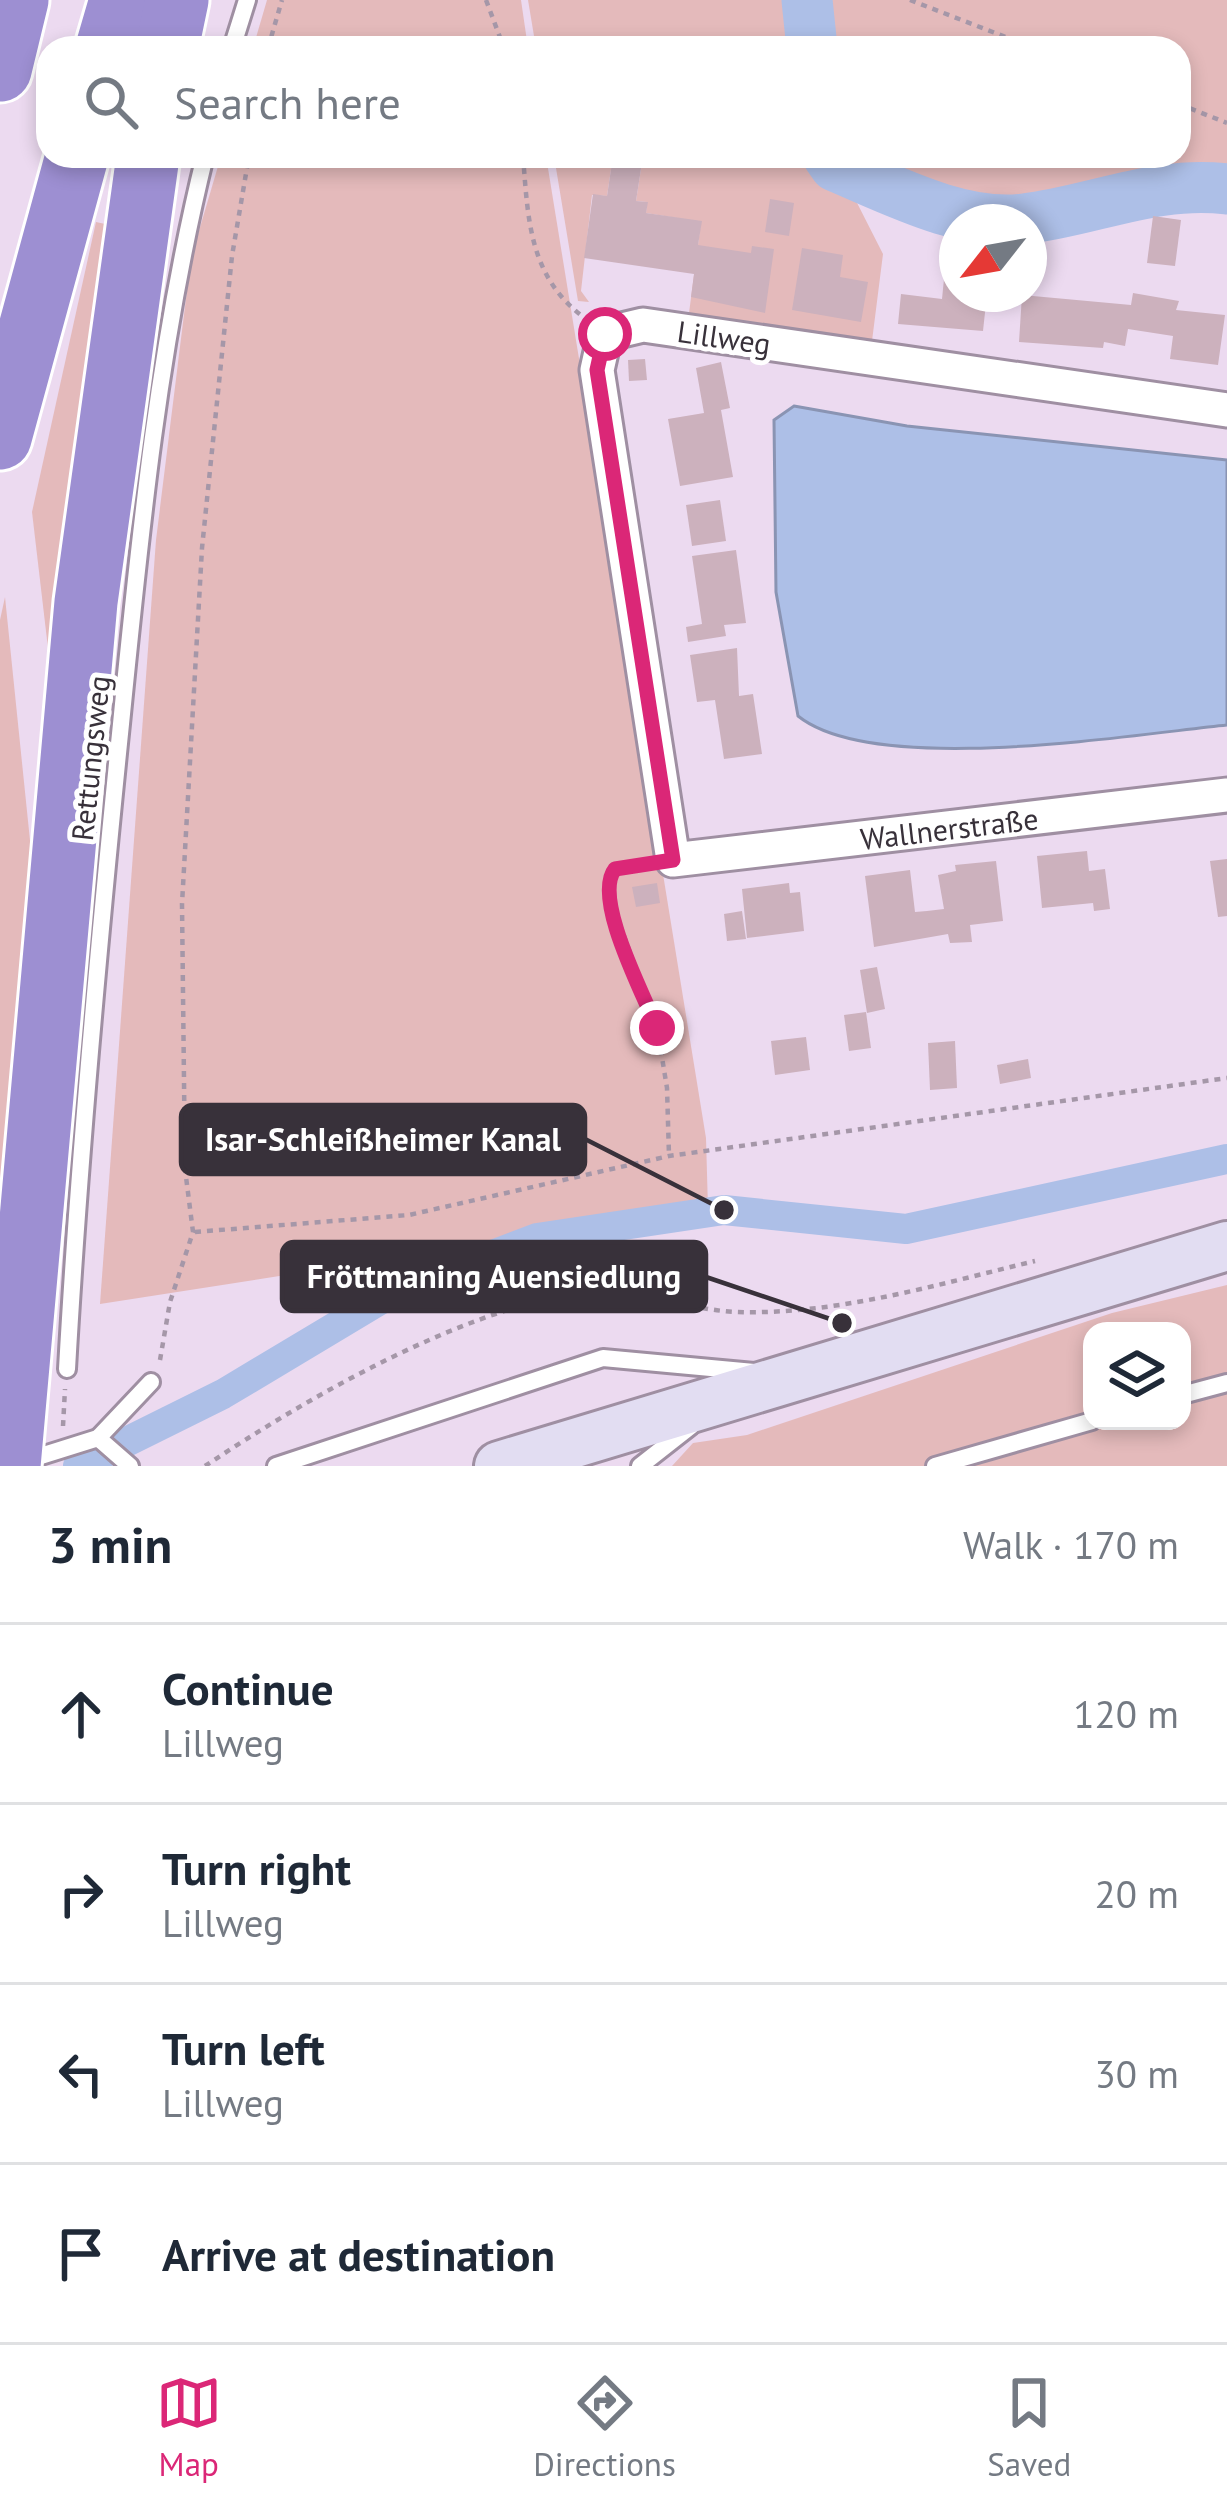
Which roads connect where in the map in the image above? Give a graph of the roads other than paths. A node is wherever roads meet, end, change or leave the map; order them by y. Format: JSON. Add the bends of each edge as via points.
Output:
{"nodes":[{"id":1,"x":17,"y":0,"type":"edge"},
{"id":2,"x":121,"y":0,"type":"edge"},
{"id":3,"x":177,"y":0,"type":"edge"},
{"id":4,"x":248,"y":0,"type":"edge"},
{"id":5,"x":110,"y":36,"type":"edge"},
{"id":6,"x":170,"y":36,"type":"edge"},
{"id":7,"x":236,"y":36,"type":"edge"},
{"id":8,"x":0,"y":70,"type":"edge"},
{"id":9,"x":74,"y":168,"type":"edge"},
{"id":10,"x":146,"y":168,"type":"edge"},
{"id":11,"x":202,"y":168,"type":"edge"},
{"id":12,"x":1227,"y":410,"type":"edge"},
{"id":13,"x":0,"y":438,"type":"edge"},
{"id":14,"x":1227,"y":795,"type":"edge"},
{"id":15,"x":673,"y":860,"type":"joint"},
{"id":16,"x":1227,"y":1246,"type":"edge"},
{"id":17,"x":43,"y":1371,"type":"junction"},
{"id":18,"x":791,"y":1376,"type":"junction"},
{"id":19,"x":151,"y":1382,"type":"road end"},
{"id":20,"x":1227,"y":1383,"type":"edge"},
{"id":21,"x":742,"y":1391,"type":"junction"},
{"id":22,"x":1191,"y":1393,"type":"edge"},
{"id":23,"x":1083,"y":1424,"type":"edge"},
{"id":24,"x":102,"y":1441,"type":"junction"},
{"id":25,"x":27,"y":1460,"type":"edge"},
{"id":26,"x":130,"y":1466,"type":"edge"},
{"id":27,"x":276,"y":1466,"type":"edge"},
{"id":28,"x":499,"y":1466,"type":"edge"},
{"id":29,"x":640,"y":1466,"type":"edge"},
{"id":30,"x":934,"y":1466,"type":"edge"}],
"edges":[{"from":1,"to":8,"type":"highway"},
{"from":2,"to":5,"type":"highway"},
{"from":3,"to":6,"type":"highway"},
{"from":4,"to":7,"type":"lane"},
{"from":9,"to":13,"type":"highway"},
{"from":10,"to":17,"type":"highway","via":[[86,602]]},
{"from":11,"to":17,"type":"lane","name":"Rettungsweg","via":[[146,478]]},
{"from":12,"to":15,"type":"street","name":"Lillweg","via":[[644,325],[605,334],[597,370]]},
{"from":14,"to":15,"type":"street","name":"Wallnerstraße"},
{"from":16,"to":18,"type":"main road"},
{"from":17,"to":25,"type":"highway"},
{"from":18,"to":21,"type":"main road"},
{"from":18,"to":27,"type":"lane","via":[[602,1358]]},
{"from":19,"to":24,"type":"lane"},
{"from":20,"to":22,"type":"lane"},
{"from":21,"to":28,"type":"main road"},
{"from":21,"to":29,"type":"lane"},
{"from":23,"to":30,"type":"lane"},
{"from":24,"to":25,"type":"lane"},
{"from":24,"to":26,"type":"lane"}]}
